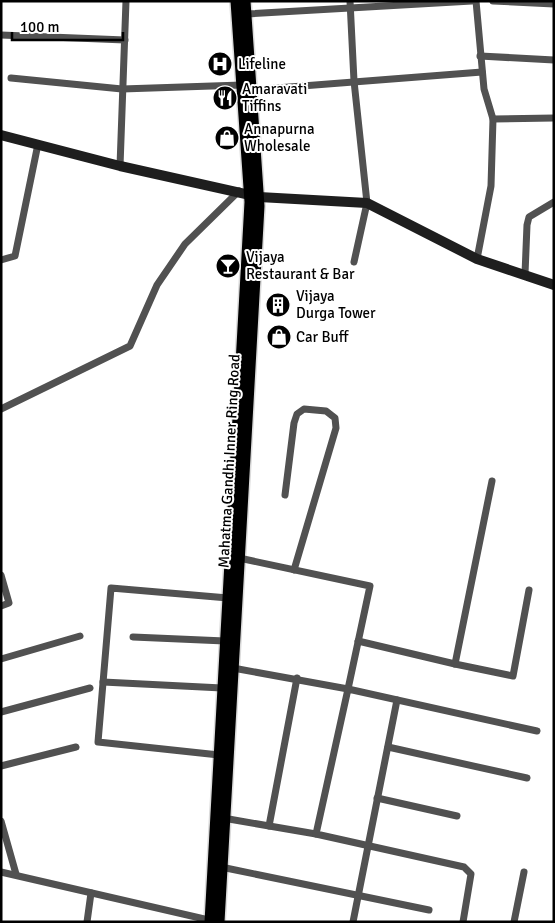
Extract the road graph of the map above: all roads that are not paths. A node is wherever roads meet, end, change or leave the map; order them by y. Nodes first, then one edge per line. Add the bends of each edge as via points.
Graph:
1 (126, 1) edge
2 (236, 1) edge
3 (245, 1) edge
4 (474, 1) edge
5 (494, 1) edge
6 (350, 4) edge
7 (554, 4) edge
8 (246, 14) junction
9 (1, 35) edge
10 (125, 40) junction
11 (480, 56) junction
12 (554, 60) edge
13 (482, 72) junction
14 (12, 78) dead end
15 (354, 81) junction
16 (247, 87) junction
17 (122, 89) junction
18 (554, 118) edge
19 (493, 119) junction
20 (1, 135) edge
21 (38, 144) junction
22 (120, 166) junction
23 (249, 194) junction
24 (554, 202) edge
25 (367, 203) junction
26 (477, 259) junction
27 (1, 260) edge
28 (354, 262) dead end
29 (525, 274) junction
30 (554, 285) edge
31 (1, 409) edge
32 (492, 481) dead end
33 (285, 495) dead end
34 (239, 558) junction
35 (294, 570) junction
36 (1, 575) edge
37 (529, 590) dead end
38 (228, 598) junction
39 (1, 606) edge
40 (80, 636) dead end
41 (133, 637) dead end
42 (225, 641) junction
43 (358, 642) junction
44 (1, 659) edge
45 (455, 664) junction
46 (233, 668) junction
47 (297, 678) junction
48 (103, 682) junction
49 (90, 688) dead end
50 (222, 688) junction
51 (348, 689) junction
52 (397, 700) junction
53 (1, 712) edge
54 (537, 731) dead end
55 (76, 746) dead end
56 (388, 747) junction
57 (219, 755) junction
58 (1, 766) edge
59 (527, 778) dead end
60 (377, 798) junction
61 (457, 816) dead end
62 (224, 818) junction
63 (1, 821) edge
64 (269, 826) junction
65 (316, 834) junction
66 (367, 846) junction
67 (221, 867) junction
68 (1, 872) edge
69 (524, 872) dead end
70 (16, 874) junction
71 (91, 893) junction
72 (357, 896) junction
73 (429, 910) dead end
74 (214, 921) edge
75 (87, 922) edge
76 (353, 922) edge
77 (462, 922) edge
78 (514, 922) edge

1 - 10 street
2 - 16 main road, Mahatma Gandhi Inner Ring Road
3 - 8 main road, Mahatma Gandhi Inner Ring Road
4 - 6 street
4 - 11 street
5 - 7 street
6 - 8 street
6 - 15 street
8 - 16 main road, Mahatma Gandhi Inner Ring Road
9 - 10 street
10 - 17 street
11 - 12 street
11 - 13 street
13 - 15 street
13 - 19 street
14 - 17 street
15 - 16 street
15 - 25 street
16 - 17 street
16 - 23 main road, Mahatma Gandhi Inner Ring Road
17 - 22 street
18 - 19 street
19 - 26 street via 491,186
20 - 21 main road
21 - 22 main road
21 - 27 street via 15,256
22 - 23 main road
23 - 25 main road
23 - 31 street via 185,244 157,285 130,346
23 - 34 main road, Mahatma Gandhi Inner Ring Road
23 - 38 main road, Mahatma Gandhi Inner Ring Road
24 - 29 street via 529,217
25 - 26 main road
25 - 28 street
26 - 29 main road
29 - 30 main road
32 - 45 street
33 - 35 street via 297,414 304,409 326,412 335,418 336,428
34 - 35 street
34 - 46 main road, Mahatma Gandhi Inner Ring Road
35 - 43 street via 370,586
36 - 39 street via 9,603
37 - 45 street via 514,676
38 - 42 main road, Mahatma Gandhi Inner Ring Road
38 - 48 street via 112,588
40 - 44 street
41 - 42 street
42 - 50 main road, Mahatma Gandhi Inner Ring Road
43 - 45 street
43 - 51 street
46 - 47 street
46 - 62 main road, Mahatma Gandhi Inner Ring Road
47 - 51 street
47 - 64 street
48 - 50 street
48 - 57 street via 98,742
49 - 53 street
50 - 57 main road, Mahatma Gandhi Inner Ring Road
51 - 52 street
51 - 65 street
52 - 54 street
52 - 56 street
55 - 58 street
56 - 59 street
56 - 60 street
57 - 74 main road, Mahatma Gandhi Inner Ring Road
60 - 61 street
60 - 66 street
62 - 64 street
62 - 67 main road, Mahatma Gandhi Inner Ring Road
63 - 70 street
64 - 65 street
65 - 66 street
66 - 72 street
66 - 77 street via 468,870 470,880
67 - 72 street
67 - 74 main road, Mahatma Gandhi Inner Ring Road
68 - 70 street
69 - 78 street
70 - 71 street
71 - 74 street
71 - 75 street
72 - 73 street
72 - 76 street

